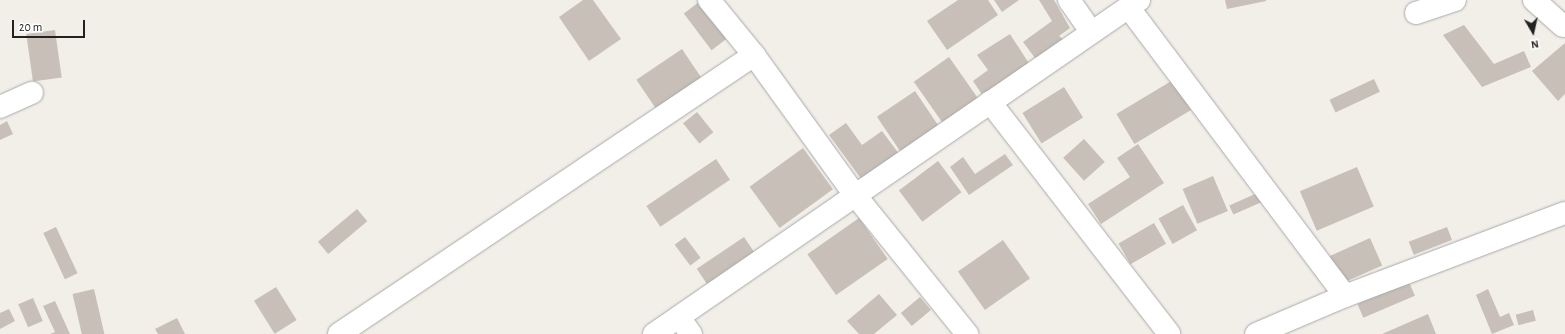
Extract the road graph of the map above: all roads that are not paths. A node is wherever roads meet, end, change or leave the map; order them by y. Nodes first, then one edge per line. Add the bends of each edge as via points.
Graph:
1 (709, 0) edge
2 (1069, 0) edge
3 (1455, 0) edge
4 (1534, 0) edge
5 (1134, 4) edge
6 (1416, 13) dead end
7 (1564, 20) edge
8 (1091, 32) junction
9 (754, 55) junction
10 (32, 93) dead end
11 (990, 102) junction
12 (0, 107) edge
13 (855, 194) junction
14 (1565, 213) edge
15 (1345, 296) junction
16 (685, 326) edge
17 (339, 334) edge
18 (654, 334) edge
19 (967, 334) edge
20 (1168, 334) edge
21 (1256, 334) edge

1 - 9 street
2 - 8 street
3 - 6 street
4 - 7 street
5 - 8 street
5 - 15 street
8 - 11 street
9 - 13 street
9 - 17 street
10 - 12 street
11 - 13 street
11 - 20 street
13 - 16 street
13 - 19 street
14 - 15 street
15 - 21 street
16 - 18 street

